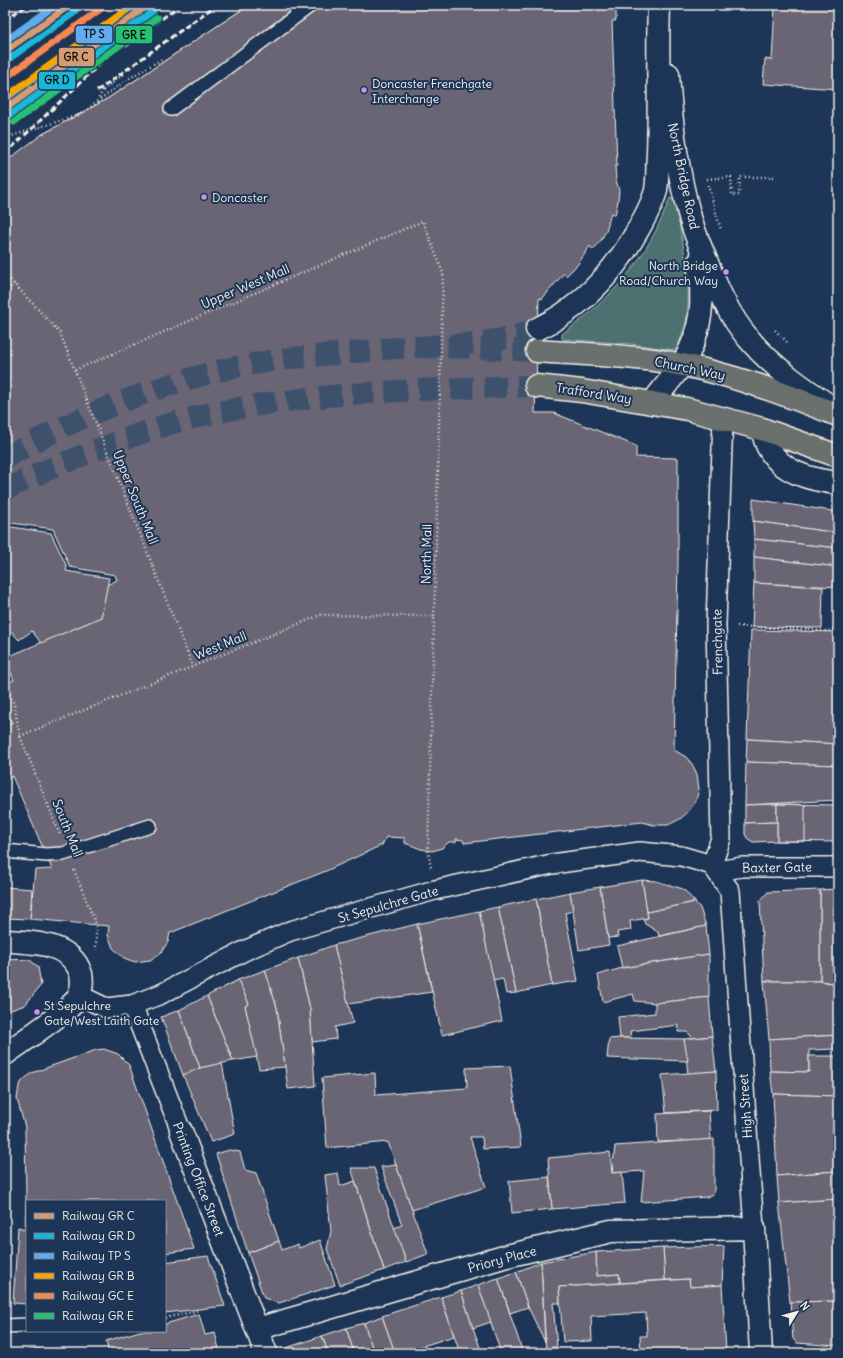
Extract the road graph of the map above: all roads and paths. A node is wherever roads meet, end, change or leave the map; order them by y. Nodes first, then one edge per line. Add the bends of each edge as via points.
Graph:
1 (301, 5) edge
2 (311, 5) edge
3 (659, 5) edge
4 (667, 5) edge
5 (162, 58) dead end
6 (125, 74) dead end
7 (97, 102) junction
8 (666, 135) junction
9 (5, 138) edge
10 (705, 173) dead end
11 (775, 178) dead end
12 (707, 179) junction
13 (690, 218) junction
14 (423, 221) joint
15 (722, 233) dead end
16 (5, 274) edge
17 (14, 284) junction
18 (5, 293) edge
19 (770, 325) dead end
20 (537, 329) tunnel mouth
21 (788, 344) dead end
22 (537, 351) tunnel mouth
23 (682, 365) junction
24 (75, 370) junction
25 (536, 386) tunnel mouth
26 (652, 403) junction
27 (838, 411) edge
28 (838, 415) edge
29 (723, 418) junction
30 (762, 429) junction
31 (838, 456) edge
32 (838, 483) edge
33 (434, 616) junction
34 (716, 625) junction
35 (838, 628) edge
36 (193, 667) junction
37 (5, 683) edge
38 (20, 736) junction
39 (150, 826) dead end
40 (61, 838) dead end
41 (5, 851) edge
42 (72, 866) dead end
43 (838, 867) edge
44 (714, 868) junction
45 (435, 890) junction
46 (5, 941) edge
47 (81, 987) junction
48 (132, 1005) junction
49 (5, 1054) edge
50 (181, 1131) joint
51 (754, 1228) junction
52 (197, 1311) dead end
53 (166, 1318) edge
54 (26, 1325) edge
55 (5, 1326) edge
56 (257, 1329) junction
57 (266, 1353) edge
58 (761, 1353) edge

1 - 2 lane via 166,109
3 - 8 street, North Bridge Road
4 - 8 street, North Bridge Road
5 - 7 path
6 - 7 path, bridge via 103,90
7 - 9 path, bridge via 82,114
8 - 13 street, North Bridge Road
8 - 20 street, North Bridge Road via 656,190 634,237 609,273 591,292 570,310
10 - 12 path
11 - 12 path via 740,177 739,195 732,195 731,177
12 - 15 path
13 - 23 street via 702,288 700,319 690,352
13 - 27 street, North Bridge Road via 714,282 727,308 749,340 801,385
14 - 24 path, Upper West Mall
14 - 33 path, North Mall via 443,273
16 - 17 path, Upper South Mall
17 - 18 path
17 - 24 path, Upper South Mall via 60,334
19 - 21 path
22 - 23 highway, Church Way via 644,358
23 - 26 street
23 - 28 highway, Church Way via 754,384
24 - 36 path, Upper South Mall
25 - 26 highway, Trafford Way via 582,390
26 - 29 highway
29 - 30 highway
29 - 34 street, Frenchgate
30 - 31 highway
30 - 32 street via 768,447 784,466 796,474
33 - 36 path, West Mall via 321,615
33 - 45 path, North Mall via 428,851
34 - 35 path via 828,631
34 - 44 street, Frenchgate via 721,838
36 - 38 path, West Mall
37 - 38 path, South Mall via 14,704
38 - 40 path, South Mall
39 - 41 lane via 71,852 46,855
42 - 47 path, South Mall via 96,924 96,960
43 - 44 street, Baxter Gate
44 - 45 street, St Sepulchre Gate via 681,856 640,852 552,864
44 - 51 street, High Street via 730,892
45 - 48 street, St Sepulchre Gate via 290,931 244,951 161,994
46 - 47 street via 50,945 71,958 79,968
47 - 48 street, St Sepulchre Gate via 106,1008
47 - 49 street via 68,1009
48 - 50 street, Printing Office Street
50 - 56 street, Printing Office Street
51 - 56 street, Priory Place via 611,1231 507,1256
51 - 58 street, High Street
52 - 53 path
54 - 55 lane
56 - 57 street, Printing Office Street

